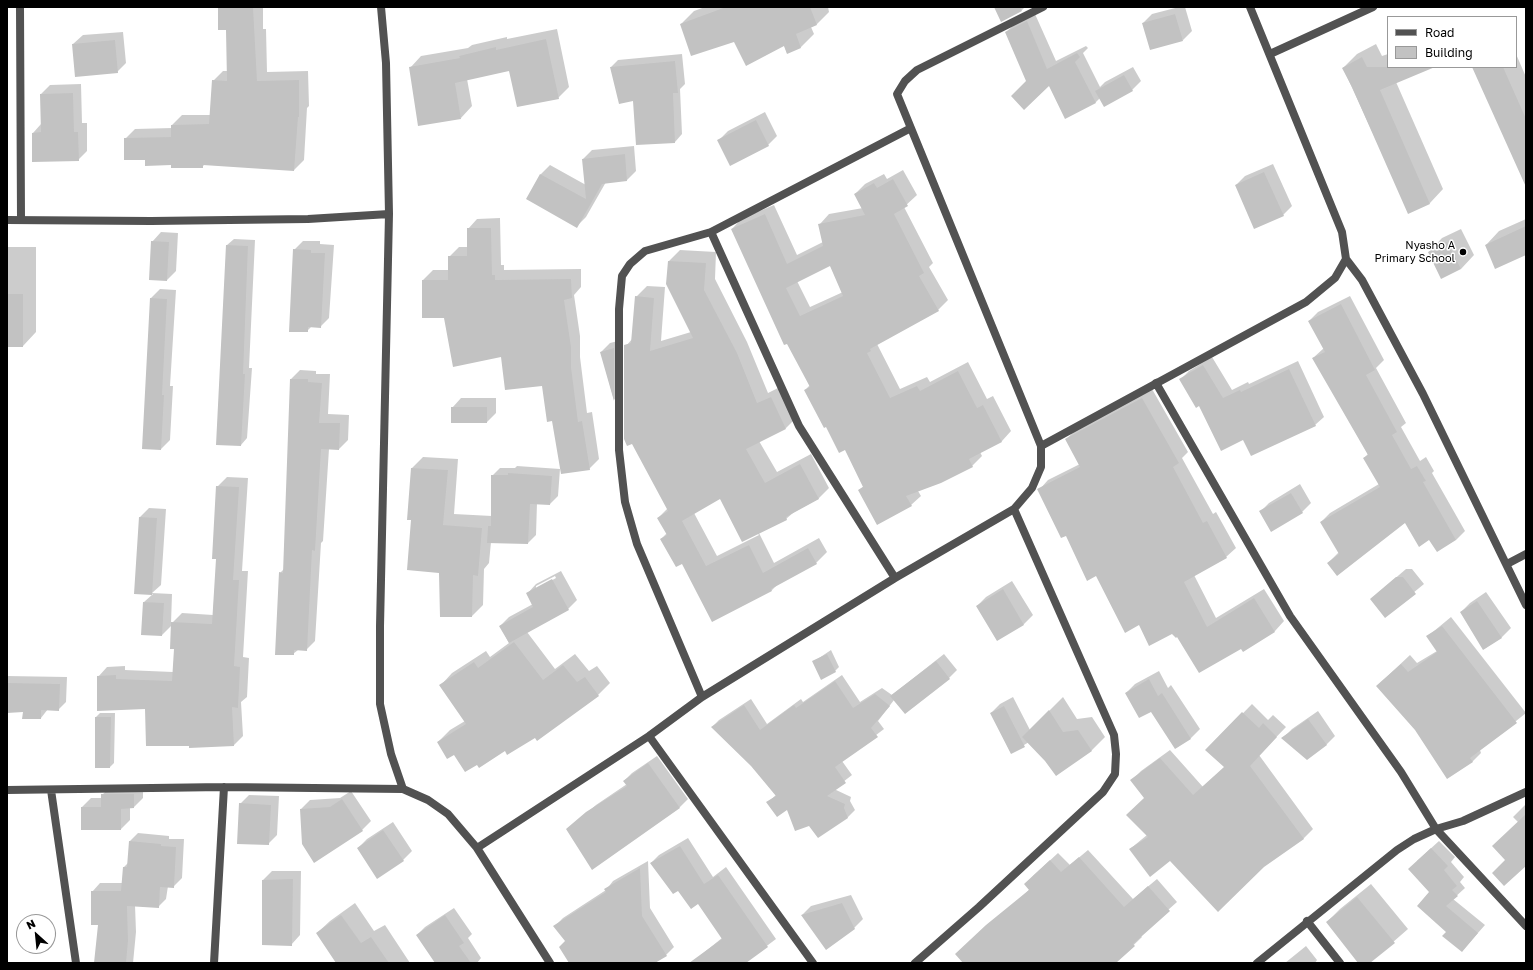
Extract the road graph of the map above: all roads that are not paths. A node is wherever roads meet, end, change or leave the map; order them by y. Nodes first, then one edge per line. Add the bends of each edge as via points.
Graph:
1 (20, 7) edge
2 (381, 7) edge
3 (1043, 7) edge
4 (1250, 7) edge
5 (1373, 7) edge
6 (1270, 54) junction
7 (911, 128) junction
8 (389, 214) junction
9 (21, 219) junction
10 (7, 220) edge
11 (711, 232) junction
12 (1346, 259) junction
13 (1156, 383) junction
14 (1041, 446) junction
15 (1014, 509) junction
16 (1526, 554) edge
17 (1507, 564) junction
18 (895, 578) junction
19 (1526, 605) edge
20 (702, 697) junction
21 (649, 736) junction
22 (224, 787) junction
23 (403, 789) junction
24 (7, 790) edge
25 (51, 790) junction
26 (1526, 792) edge
27 (1436, 829) junction
28 (477, 848) junction
29 (1307, 921) junction
30 (1526, 926) edge
31 (76, 963) edge
32 (214, 963) edge
33 (550, 963) edge
34 (814, 963) edge
35 (915, 963) edge
36 (1257, 963) edge
37 (1340, 963) edge

1 - 9 street
2 - 8 street via 386,63
3 - 7 street via 917,70 909,77 897,94
4 - 6 street
5 - 6 street
6 - 12 street via 1342,232
7 - 11 street
7 - 14 street
8 - 9 street via 308,219
8 - 23 street via 380,704 391,754
9 - 10 street
11 - 18 street via 799,426
11 - 20 street via 645,251 622,276 619,309 619,450 625,502 637,544
12 - 13 street via 1335,278 1306,302
12 - 17 street via 1362,280 1423,394
13 - 14 street
13 - 27 street via 1290,616 1401,772
14 - 15 street via 1041,467 1032,488
15 - 18 street
15 - 35 street via 1114,735 1115,774 1098,797
16 - 17 street
17 - 19 street
18 - 20 street
20 - 21 street
21 - 28 street
21 - 34 street
22 - 23 street
22 - 25 street
22 - 32 street
23 - 28 street via 428,800 448,814
24 - 25 street
25 - 31 street
26 - 27 street via 1463,821
27 - 29 street via 1397,850
27 - 30 street
28 - 33 street
29 - 36 street
29 - 37 street

